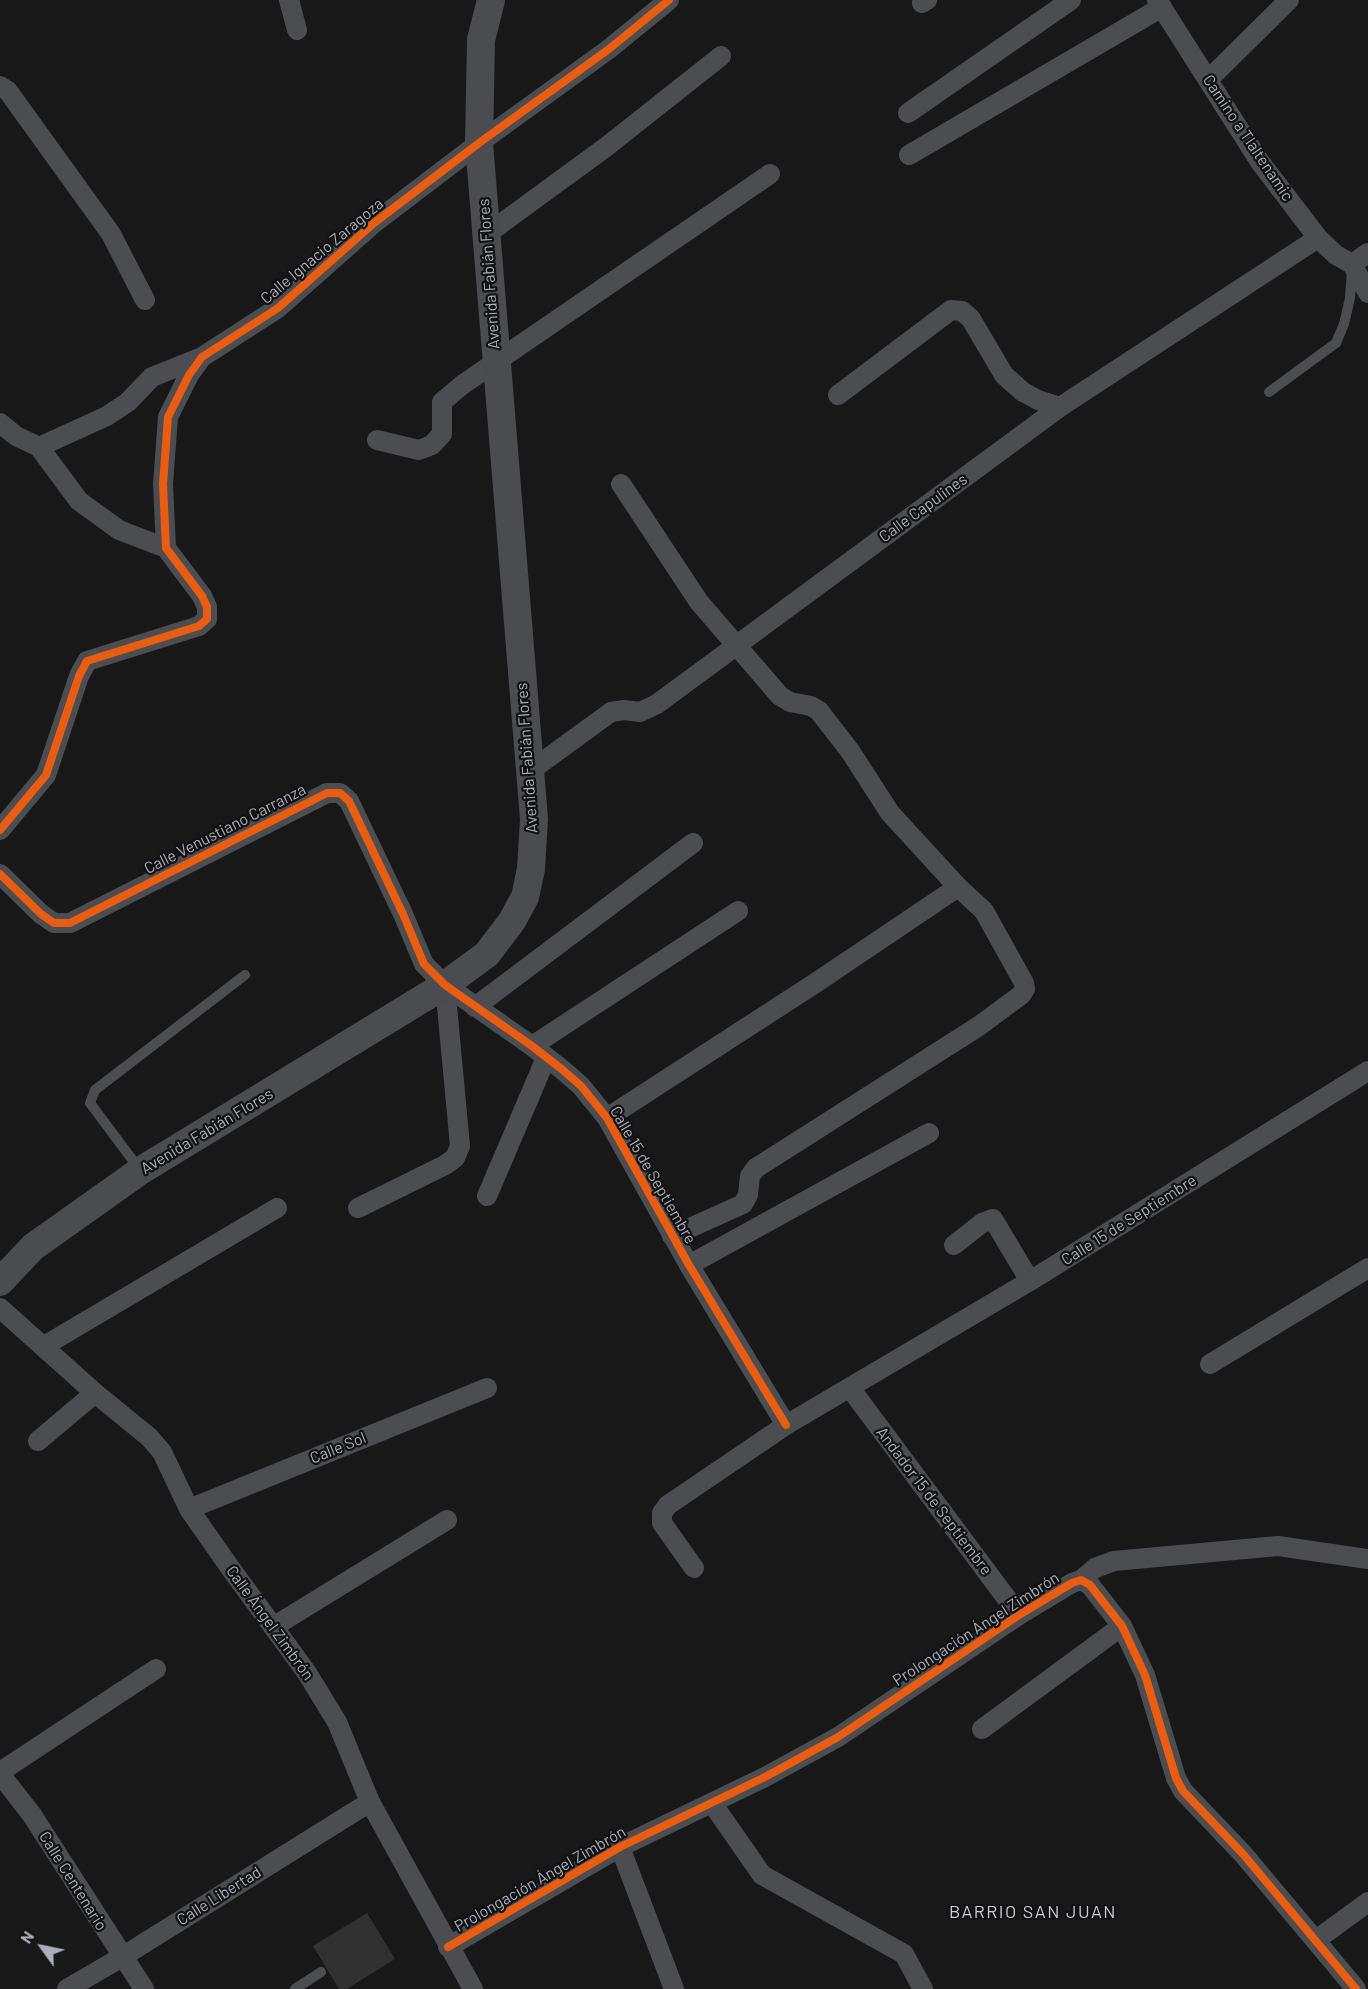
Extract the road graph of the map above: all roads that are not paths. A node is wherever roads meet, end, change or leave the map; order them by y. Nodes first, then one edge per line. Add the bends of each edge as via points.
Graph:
1 (289, 0) edge
2 (491, 0) edge
3 (669, 0) edge
4 (1071, 0) edge
5 (1289, 0) edge
6 (1159, 4) edge
7 (297, 30) dead end
8 (721, 56) dead end
9 (1208, 80) junction
10 (0, 86) edge
11 (908, 113) dead end
12 (479, 143) junction
13 (909, 155) dead end
14 (770, 174) dead end
15 (487, 234) junction
16 (1318, 238) junction
17 (1360, 259) edge
18 (1368, 293) edge
19 (145, 300) dead end
20 (202, 357) junction
21 (496, 362) junction
22 (1269, 392) dead end
23 (838, 395) dead end
24 (1060, 407) junction
25 (0, 423) edge
26 (377, 440) dead end
27 (39, 447) junction
28 (621, 484) dead end
29 (166, 548) junction
30 (736, 645) junction
31 (530, 771) junction
32 (0, 830) edge
33 (693, 843) dead end
34 (0, 874) edge
35 (958, 887) junction
36 (738, 911) dead end
37 (245, 975) dead end
38 (445, 985) junction
39 (475, 1007) junction
40 (539, 1052) junction
41 (1368, 1071) edge
42 (607, 1118) junction
43 (929, 1133) dead end
44 (140, 1171) junction
45 (487, 1196) dead end
46 (278, 1208) dead end
47 (358, 1208) dead end
48 (672, 1236) junction
49 (954, 1245) dead end
50 (689, 1265) junction
51 (1368, 1268) edge
52 (1030, 1281) junction
53 (0, 1282) edge
54 (0, 1308) edge
55 (44, 1346) junction
56 (1210, 1364) dead end
57 (487, 1388) dead end
58 (850, 1388) junction
59 (95, 1393) junction
60 (786, 1425) junction
61 (38, 1441) dead end
62 (189, 1509) junction
63 (447, 1520) dead end
64 (1368, 1559) edge
65 (694, 1569) dead end
66 (1081, 1580) junction
67 (1019, 1615) junction
68 (1122, 1626) junction
69 (273, 1627) junction
70 (156, 1669) dead end
71 (982, 1729) dead end
72 (0, 1773) edge
73 (370, 1802) junction
74 (712, 1803) junction
75 (620, 1847) junction
76 (1368, 1902) edge
77 (1316, 1940) junction
78 (448, 1947) junction
79 (122, 1957) junction
80 (321, 1972) dead end
81 (67, 1989) edge
82 (144, 1989) edge
83 (295, 1989) edge
84 (473, 1989) edge
85 (674, 1989) edge
86 (923, 1989) edge
87 (1356, 1989) edge

1 - 7 street
2 - 12 main road, Avenida Fabián Flores via 481,40
3 - 12 street, Calle Ignacio Zaragoza via 609,49
4 - 11 street
5 - 9 street
6 - 9 street, Camino a Tlaltenamic
6 - 13 street
8 - 15 street
9 - 16 street, Camino a Tlaltenamic via 1260,162
10 - 19 street via 8,91 111,234
12 - 15 main road, Avenida Fabián Flores
12 - 20 street, Calle Ignacio Zaragoza via 374,223 278,308
14 - 21 street
15 - 21 main road, Avenida Fabián Flores
16 - 17 street, Camino a Tlaltenamic via 1336,255
16 - 24 street, Calle Capulines
17 - 18 street
17 - 22 lane via 1336,343
20 - 27 street via 152,377 108,416
20 - 29 street, Calle Ignacio Zaragoza via 168,417 163,484
21 - 26 street via 442,402 442,434 432,445 418,450
21 - 31 main road, Avenida Fabián Flores
23 - 24 street via 951,310 962,311 971,319 1004,375 1023,392
24 - 30 street, Calle Capulines
25 - 27 street
27 - 29 street via 79,501 119,530
28 - 30 street via 699,602
29 - 32 street via 202,596 207,619 199,626 87,661 46,775
30 - 31 street, Calle Capulines via 657,704 640,712 611,712
30 - 35 street via 780,696 819,711 890,813
31 - 38 main road, Avenida Fabián Flores via 534,819 525,897 487,954
33 - 39 street
34 - 38 street, Calle Venustiano Carranza via 41,914 54,923 70,923 327,793 340,793 349,801 424,964
35 - 42 street
35 - 48 street via 984,911 1024,983 1021,995 756,1168 743,1204
36 - 40 street
37 - 44 lane via 95,1090 90,1104
38 - 39 street, Calle 15 de Septiembre
38 - 44 main road, Avenida Fabián Flores
38 - 47 street via 460,1146 455,1158 445,1165
39 - 40 street, Calle 15 de Septiembre
40 - 42 street, Calle 15 de Septiembre via 581,1086
40 - 45 street
41 - 52 street, Calle 15 de Septiembre
42 - 48 street, Calle 15 de Septiembre
43 - 50 street
44 - 53 main road, Avenida Fabián Flores via 33,1247
46 - 55 street
48 - 50 street, Calle 15 de Septiembre
49 - 52 street via 993,1219
50 - 60 street, Calle 15 de Septiembre
51 - 56 street
52 - 58 street, Calle 15 de Septiembre
54 - 55 street, Calle Ángel Zimbrón
55 - 59 street, Calle Ángel Zimbrón
57 - 62 street, Calle Sol
58 - 60 street, Calle 15 de Septiembre
58 - 67 street, Andador 15 de Septiembre
59 - 61 street
59 - 62 street, Calle Ángel Zimbrón via 162,1452
60 - 65 street via 668,1505 662,1513 662,1523
62 - 69 street, Calle Ángel Zimbrón
63 - 69 street
64 - 66 street via 1278,1546 1114,1561 1095,1568
66 - 67 street, Prolongación Ángel Zimbrón
66 - 68 street, Prolongación Ángel Zimbrón
67 - 74 street, Prolongación Ángel Zimbrón via 838,1737
68 - 71 street
68 - 77 street, Prolongación Ángel Zimbrón via 1145,1675 1183,1791
69 - 73 street, Calle Ángel Zimbrón via 337,1722
70 - 72 street
72 - 79 street, Calle Centenario via 32,1815
73 - 78 street, Calle Ángel Zimbrón
73 - 79 street, Calle Libertad
74 - 75 street, Prolongación Ángel Zimbrón
74 - 86 street via 762,1875 903,1954
75 - 78 street, Prolongación Ángel Zimbrón
75 - 85 street
76 - 77 street
77 - 87 street, Prolongación Ángel Zimbrón
78 - 84 street, Calle Ángel Zimbrón
79 - 81 street, Calle Libertad
79 - 82 street, Calle Centenario
80 - 83 lane

